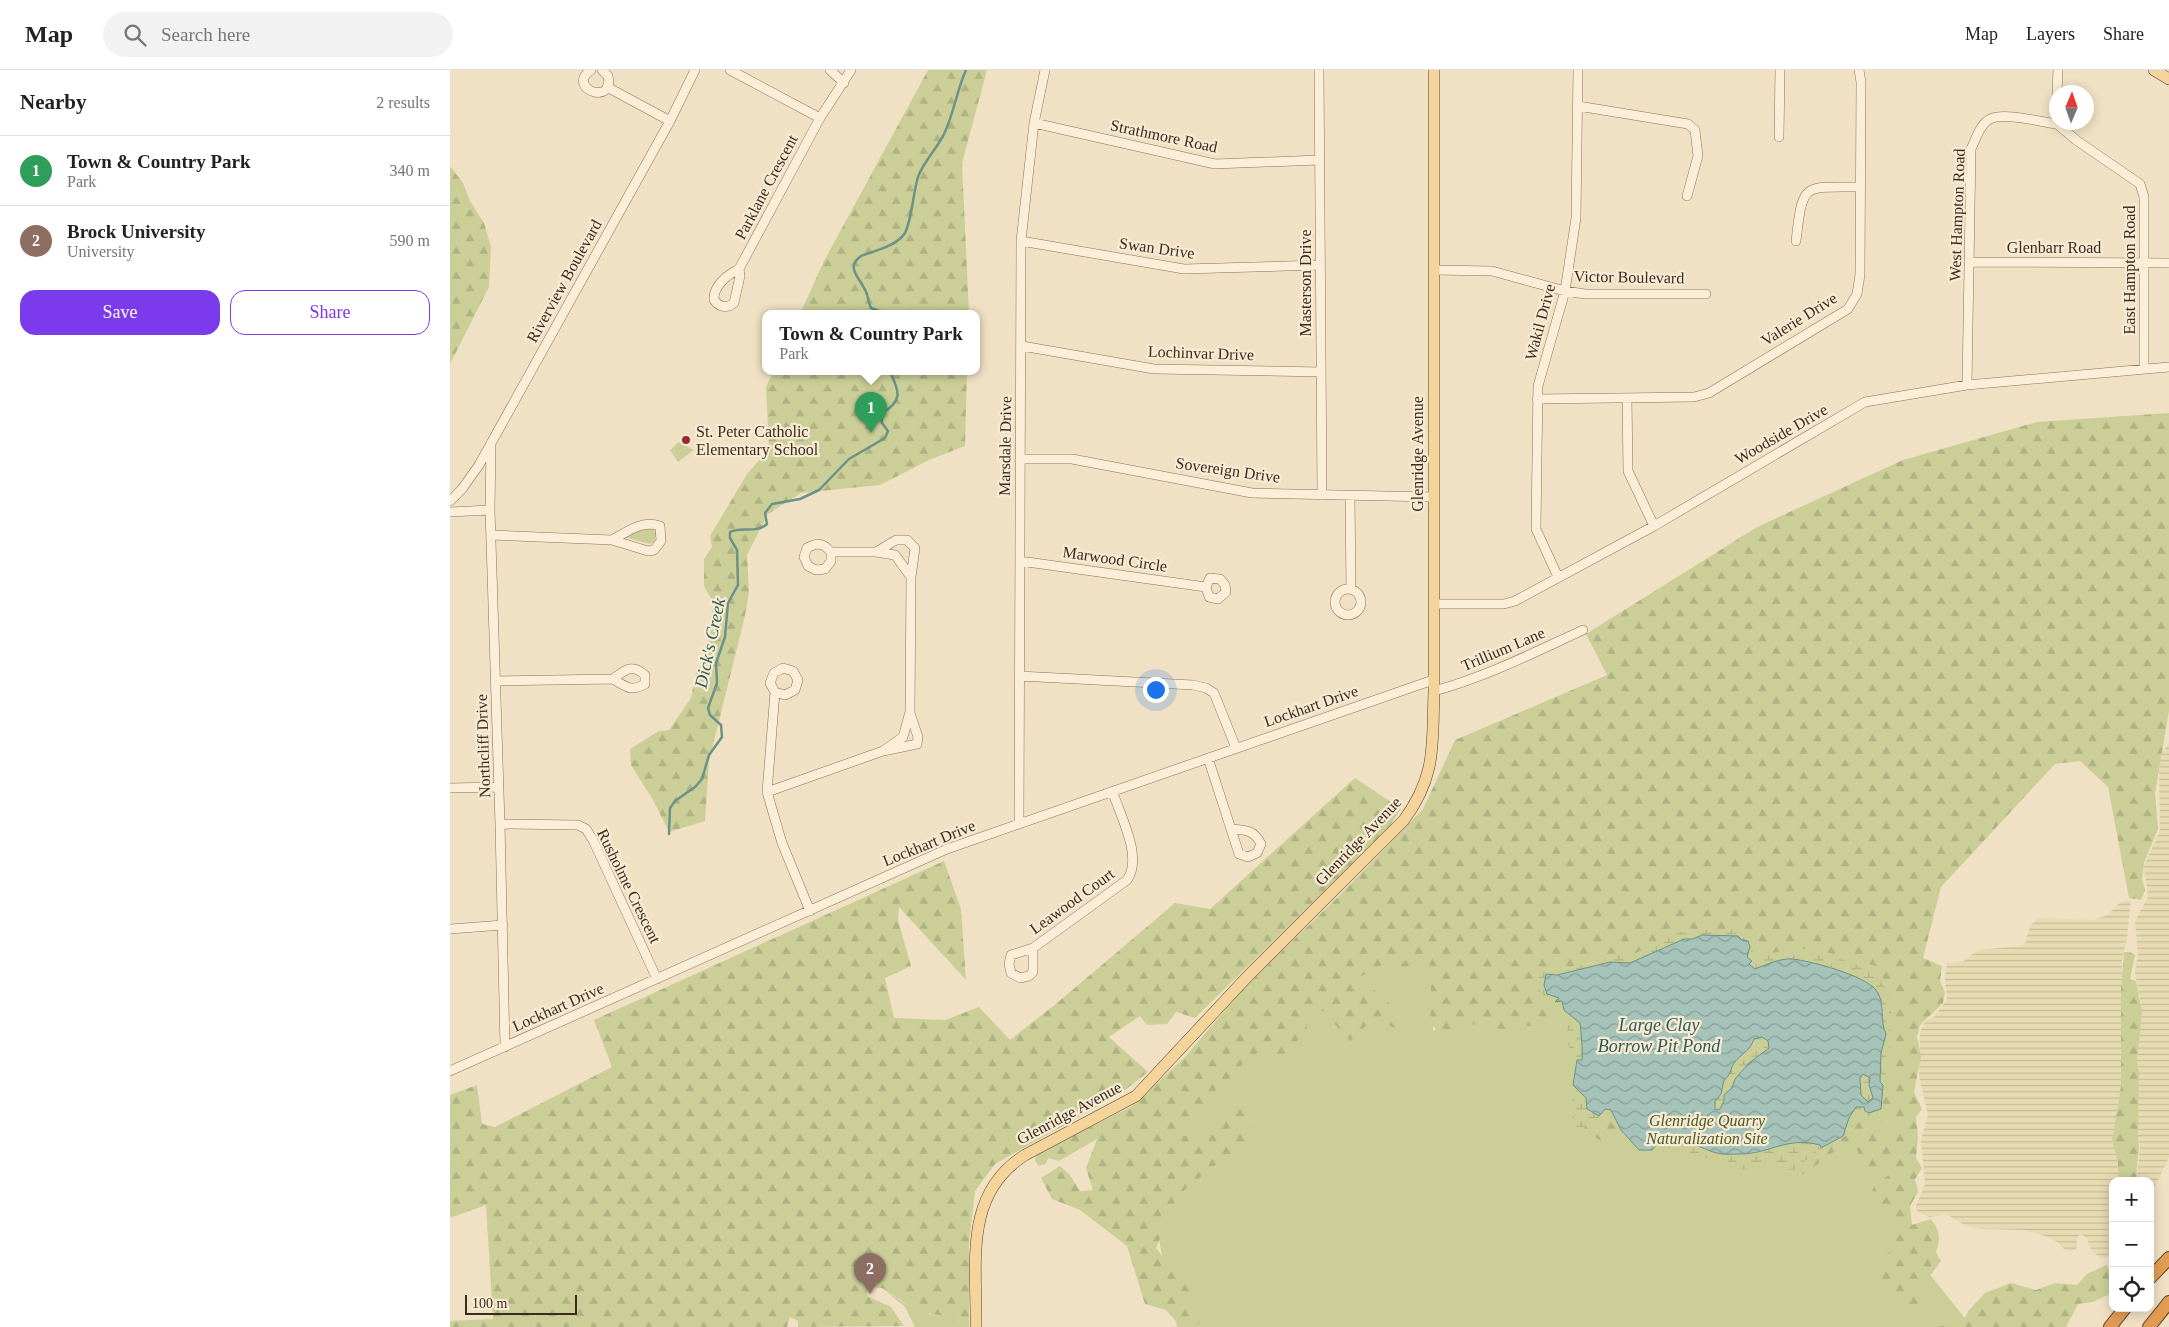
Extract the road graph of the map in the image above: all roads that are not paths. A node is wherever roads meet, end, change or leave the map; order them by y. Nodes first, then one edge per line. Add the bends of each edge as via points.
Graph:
1 (591, 70) edge
2 (602, 70) edge
3 (695, 70) edge
4 (730, 70) edge
5 (830, 70) edge
6 (851, 70) edge
7 (1045, 70) edge
8 (1319, 70) edge
9 (1434, 70) edge
10 (1578, 70) edge
11 (1780, 70) edge
12 (1859, 70) edge
13 (2058, 70) edge
14 (2154, 70) edge
15 (2169, 79) edge
16 (844, 83) junction
17 (2057, 85) edge
18 (607, 86) junction
19 (1578, 106) junction
20 (820, 118) junction
21 (670, 121) junction
22 (2049, 122) edge
23 (1034, 123) junction
24 (2065, 130) edge
25 (1779, 137) dead end
26 (1319, 160) junction
27 (1860, 187) junction
28 (1687, 196) dead end
29 (1021, 241) junction
30 (1796, 242) dead end
31 (1969, 262) junction
32 (2144, 262) junction
33 (2169, 263) edge
34 (1320, 266) junction
35 (738, 269) dead end
36 (1434, 270) junction
37 (1565, 291) junction
38 (1706, 294) dead end
39 (1022, 346) junction
40 (2169, 367) edge
41 (2144, 369) junction
42 (1321, 372) junction
43 (1967, 385) junction
44 (1627, 398) junction
45 (1537, 399) junction
46 (491, 443) junction
47 (1020, 459) junction
48 (1322, 496) junction
49 (1350, 496) junction
50 (1433, 497) junction
51 (450, 501) edge
52 (490, 510) junction
53 (450, 512) edge
54 (1654, 526) junction
55 (492, 535) junction
56 (612, 540) junction
57 (831, 552) dead end
58 (876, 552) junction
59 (1020, 561) junction
60 (911, 577) junction
61 (1558, 577) junction
62 (1206, 587) dead end
63 (1351, 589) dead end
64 (1434, 604) junction
65 (1584, 630) dead end
66 (1019, 676) junction
67 (613, 679) dead end
68 (496, 681) junction
69 (1434, 686) junction
70 (775, 692) dead end
71 (910, 712) junction
72 (1236, 748) junction
73 (883, 752) junction
74 (1208, 758) junction
75 (498, 787) junction
76 (450, 788) edge
77 (767, 792) junction
78 (1113, 792) junction
79 (500, 824) junction
80 (1019, 824) junction
81 (1232, 830) dead end
82 (810, 911) junction
83 (503, 925) junction
84 (450, 929) edge
85 (1033, 948) dead end
86 (657, 979) junction
87 (505, 1047) junction
88 (450, 1071) edge
89 (2169, 1258) edge
90 (2154, 1274) edge
91 (2169, 1302) edge
92 (2122, 1312) edge
93 (2110, 1326) edge
94 (976, 1327) edge
95 (2149, 1327) edge

1 - 18 street via 584,79 589,90 601,92
2 - 18 street via 608,76
3 - 21 street, Riverview Boulevard
4 - 20 street
5 - 16 street
6 - 16 street, Parklane Crescent
7 - 23 street, Marsdale Drive
8 - 26 street, Masterson Drive
9 - 36 main road, Glenridge Avenue
10 - 19 street, Wakil Drive
11 - 25 street
12 - 27 street, Valerie Drive
13 - 17 street
14 - 15 main road
16 - 20 street, Parklane Crescent
18 - 21 street
19 - 28 street via 1688,124 1695,130 1698,156
19 - 37 street, Wakil Drive via 1576,218
20 - 35 street, Parklane Crescent
21 - 46 street, Riverview Boulevard
22 - 31 street, West Hampton Road via 2001,117 1983,126 1971,149
23 - 26 street, Strathmore Road via 1216,164
23 - 29 street, Marsdale Drive
24 - 32 street, East Hampton Road via 2140,184 2144,197
26 - 34 street, Masterson Drive
27 - 30 street via 1816,187 1805,194
27 - 44 street, Valerie Drive via 1860,275 1857,294 1848,309 1709,393 1694,397
29 - 34 street, Swan Drive via 1184,269
29 - 39 street, Marsdale Drive
31 - 32 street, Glenbarr Road
31 - 43 street, West Hampton Road
32 - 33 street, Glenbarr Road
32 - 41 street, East Hampton Road
34 - 42 street, Masterson Drive
36 - 37 street, Victor Boulevard via 1492,271
36 - 50 main road, Glenridge Avenue
37 - 38 street, Victor Boulevard via 1585,294
37 - 45 street, Wakil Drive
39 - 42 street, Lochinvar Drive via 1154,369
39 - 47 street, Marsdale Drive
40 - 41 street, Woodside Drive
41 - 43 street, Woodside Drive
42 - 48 street, Masterson Drive
43 - 54 street, Woodside Drive via 1865,402
44 - 45 street, Valerie Drive
44 - 54 street via 1628,471
45 - 61 street, Wakil Drive via 1536,529
46 - 51 street, Riverview Boulevard via 468,481
46 - 52 street, Northcliff Drive
47 - 48 street, Sovereign Drive via 1072,459 1252,493
47 - 59 street, Marsdale Drive
48 - 49 street, Sovereign Drive
49 - 50 street, Sovereign Drive
49 - 63 street
50 - 64 main road, Glenridge Avenue
52 - 53 street
52 - 55 street, Northcliff Drive
54 - 61 street, Woodside Drive
55 - 56 street
55 - 68 street, Northcliff Drive
56 - 56 street via 639,525 660,526 661,541 654,550
57 - 58 street
58 - 60 street via 895,555
58 - 60 street via 896,540 912,542 915,548
59 - 62 street, Marwood Circle
59 - 66 street, Marsdale Drive
60 - 71 street
61 - 64 street, Woodside Drive via 1504,604
64 - 69 main road, Glenridge Avenue
65 - 69 street, Trillium Lane via 1456,685
66 - 72 street via 1206,688 1214,693
66 - 80 street, Marsdale Drive
67 - 68 street
68 - 75 street, Northcliff Drive
69 - 72 street, Lockhart Drive
69 - 94 main road, Glenridge Avenue via 1431,768 1418,802 1404,820 1247,977 1136,1096 1025,1155 996,1178 978,1220
70 - 77 street
71 - 73 street via 903,737
71 - 73 street via 918,736 917,744
72 - 74 street, Lockhart Drive
73 - 77 street
74 - 78 street, Lockhart Drive
74 - 81 street
75 - 76 street
75 - 79 street, Northcliff Drive
77 - 82 street via 782,843
78 - 80 street, Lockhart Drive
78 - 85 street, Leawood Court via 1134,856 1133,871 1127,880
79 - 83 street, Northcliff Drive
79 - 86 street, Rusholme Crescent via 578,825 586,830
80 - 82 street, Lockhart Drive via 947,849
82 - 86 street, Lockhart Drive
83 - 84 street
83 - 87 street, Northcliff Drive
86 - 87 street, Lockhart Drive
87 - 88 street, Lockhart Drive
89 - 90 highway
91 - 95 highway
92 - 93 highway

